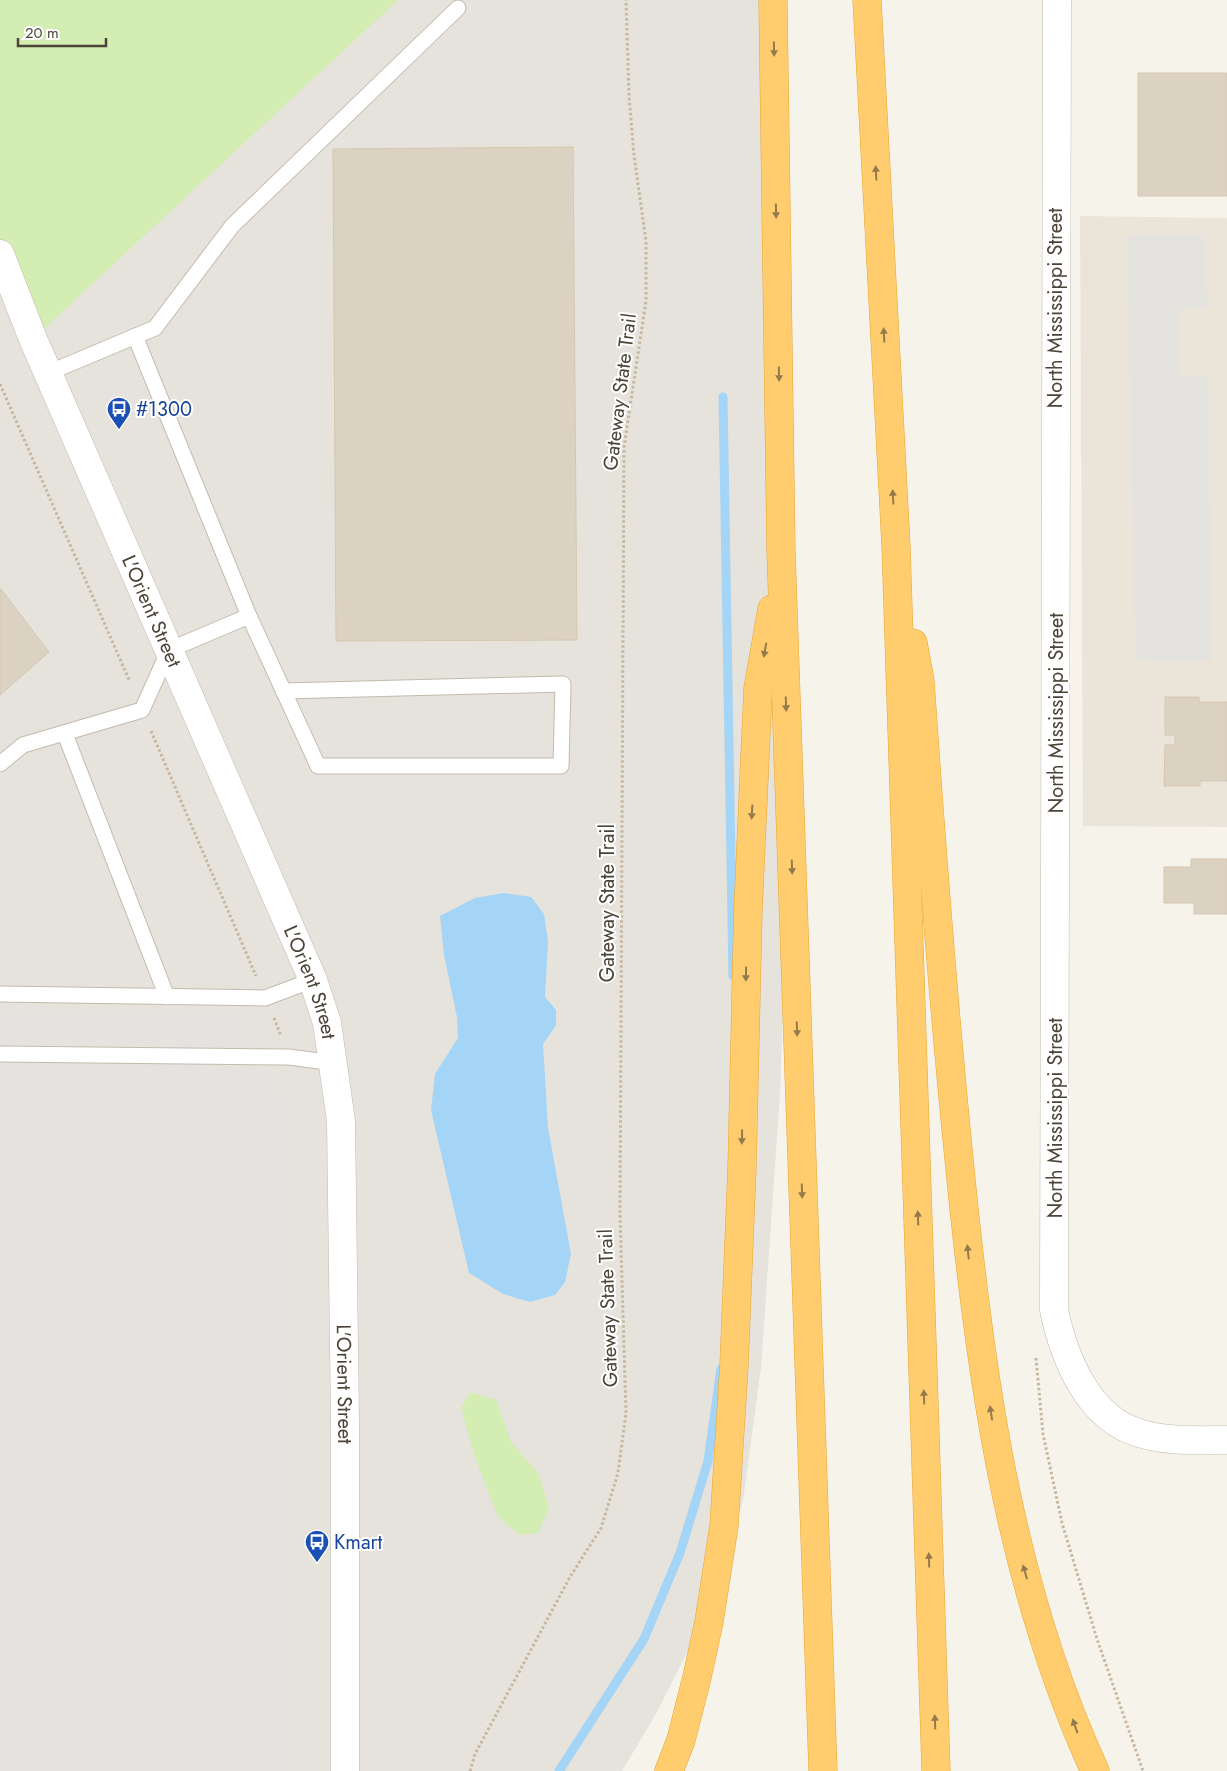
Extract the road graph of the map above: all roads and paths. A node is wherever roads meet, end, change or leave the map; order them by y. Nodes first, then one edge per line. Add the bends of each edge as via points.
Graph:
1 (626, 0) edge
2 (773, 0) edge
3 (867, 0) edge
4 (1057, 0) edge
5 (458, 8) dead end
6 (0, 254) edge
7 (135, 336) junction
8 (48, 373) junction
9 (896, 546) junction
10 (782, 550) junction
11 (249, 616) junction
12 (169, 650) junction
13 (284, 691) junction
14 (65, 734) junction
15 (0, 764) edge
16 (313, 980) junction
17 (0, 994) edge
18 (167, 997) junction
19 (0, 1054) edge
20 (334, 1062) junction
21 (1227, 1440) edge
22 (344, 1771) edge
23 (470, 1771) edge
24 (669, 1771) edge
25 (823, 1771) edge
26 (936, 1771) edge
27 (1095, 1771) edge

1 - 23 path, Gateway State Trail via 629,96 646,241 646,293 624,447 620,1215 626,1413 618,1473 601,1528 570,1577 475,1754
2 -> 10 highway
9 -> 3 highway
4 - 21 street, North Mississippi Street via 1054,1310 1066,1355 1103,1413 1122,1427 1140,1434
5 - 7 lane via 232,226 155,328
6 - 8 street, L'Orient Street
7 - 8 lane
7 - 11 lane
8 - 12 street, L'Orient Street
26 -> 9 highway
27 -> 9 highway via 1052,1663 1024,1567 997,1448 973,1302 944,1010 920,681
10 -> 24 highway via 758,689 734,1366 724,1526 697,1677 681,1740
10 -> 25 highway
11 - 12 lane
11 - 13 lane
12 - 14 lane via 142,710
12 - 16 street, L'Orient Street
13 - 13 lane via 318,766 561,766 563,684
14 - 15 lane via 23,745
14 - 18 lane
16 - 18 lane via 266,998
16 - 20 street, L'Orient Street via 327,1023
17 - 18 lane
19 - 20 lane via 289,1057
20 - 22 street, L'Orient Street via 341,1121

